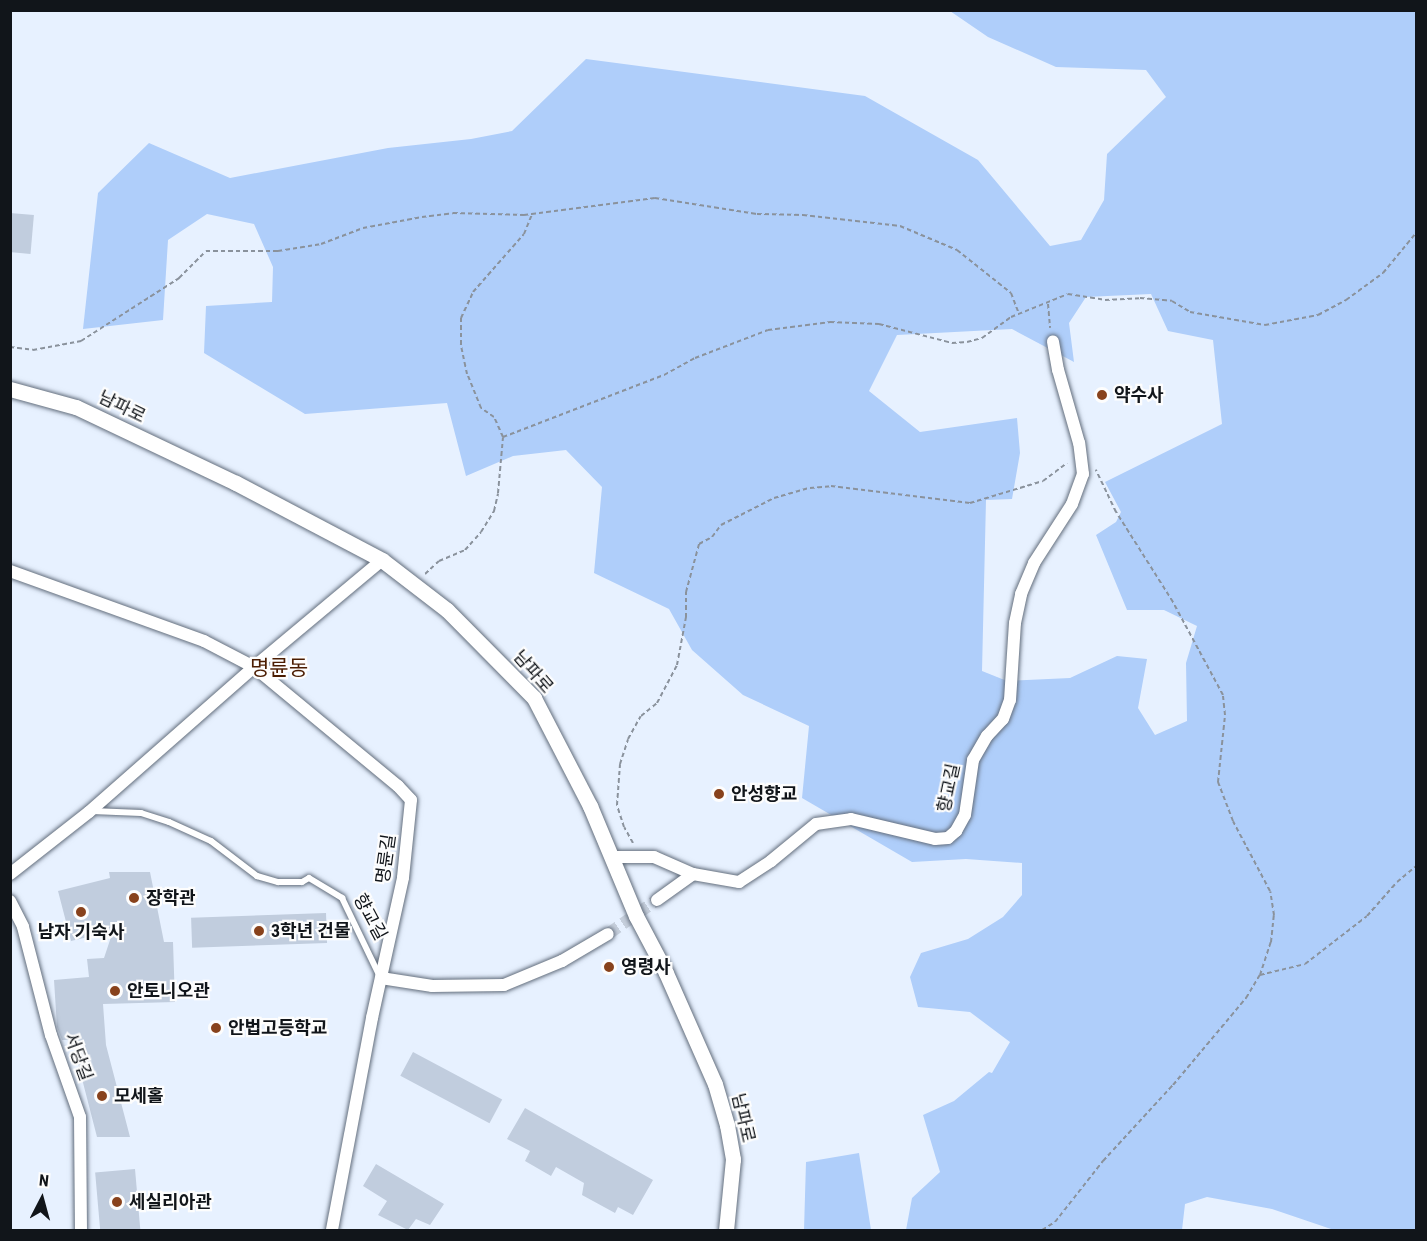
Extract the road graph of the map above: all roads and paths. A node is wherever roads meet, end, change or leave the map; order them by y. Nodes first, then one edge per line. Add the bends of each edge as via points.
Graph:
1 (531, 214) junction
2 (1416, 233) edge
3 (1048, 304) junction
4 (1019, 314) junction
5 (1053, 341) joint
6 (10, 347) edge
7 (10, 389) edge
8 (503, 436) junction
9 (1078, 443) junction
10 (1080, 458) junction
11 (382, 560) junction
12 (10, 572) edge
13 (414, 584) junction
14 (254, 667) junction
15 (89, 812) junction
16 (611, 857) junction
17 (642, 857) junction
18 (1416, 866) edge
19 (10, 874) edge
20 (693, 874) junction
21 (657, 900) tunnel mouth
22 (10, 901) edge
23 (608, 934) tunnel mouth
24 (1260, 975) junction
25 (381, 978) junction
26 (81, 1230) edge
27 (332, 1230) edge
28 (726, 1230) edge
29 (1042, 1230) edge

1 - 4 path via 655,198 757,214 900,226 957,250 1011,293
1 - 6 path via 453,213 363,228 321,244 289,249 206,251 179,278 81,341 33,350
1 - 8 path via 524,234 473,292 461,318 467,374 481,408 494,417
2 - 3 path via 1383,273 1318,315 1265,325 1190,312 1172,301 1105,300 1068,294
3 - 4 path
3 - 5 path
4 - 8 path via 982,338 952,343 879,324 830,322 768,330
5 - 9 street, 향교길
7 - 11 street, 남파로 via 76,407 236,483
8 - 13 path via 494,511 465,550 439,561
9 - 10 street, 향교길
9 - 17 path via 1073,459 1043,481 970,503 831,486 810,488 774,498 721,525 712,537 699,544 686,592 686,617 677,665 657,703 641,716 627,739 617,782 617,805 624,827
10 - 20 street, 향교길 via 1083,474 1072,504 1034,563 1021,594 1010,700 1004,719 987,736 973,760 965,814 956,831 948,838 935,839 851,819 816,824 739,882
10 - 24 path via 1098,471 1116,512 1173,602 1223,694 1225,715 1218,770 1221,796 1273,899 1271,942
11 - 13 street, 남파로
11 - 14 street
12 - 14 street, 명륜길 via 204,641
13 - 16 street, 남파로 via 447,610 534,698 590,806
14 - 15 street
14 - 25 street, 명륜길 via 411,800 403,878
15 - 19 street
15 - 25 lane, 향교길 via 141,813 211,841 257,876 278,882 302,882 309,878 342,898
16 - 17 street, 향교길
16 - 28 street, 남파로 via 715,1084 733,1159
17 - 20 street, 향교길 via 654,857
18 - 24 path via 1367,916 1305,964
20 - 21 street
22 - 26 street, 서당길 via 23,927 51,1035 80,1117
23 - 25 street via 562,961 504,985 432,986
24 - 29 path via 1230,1018 1055,1221
25 - 27 street, 명륜길

